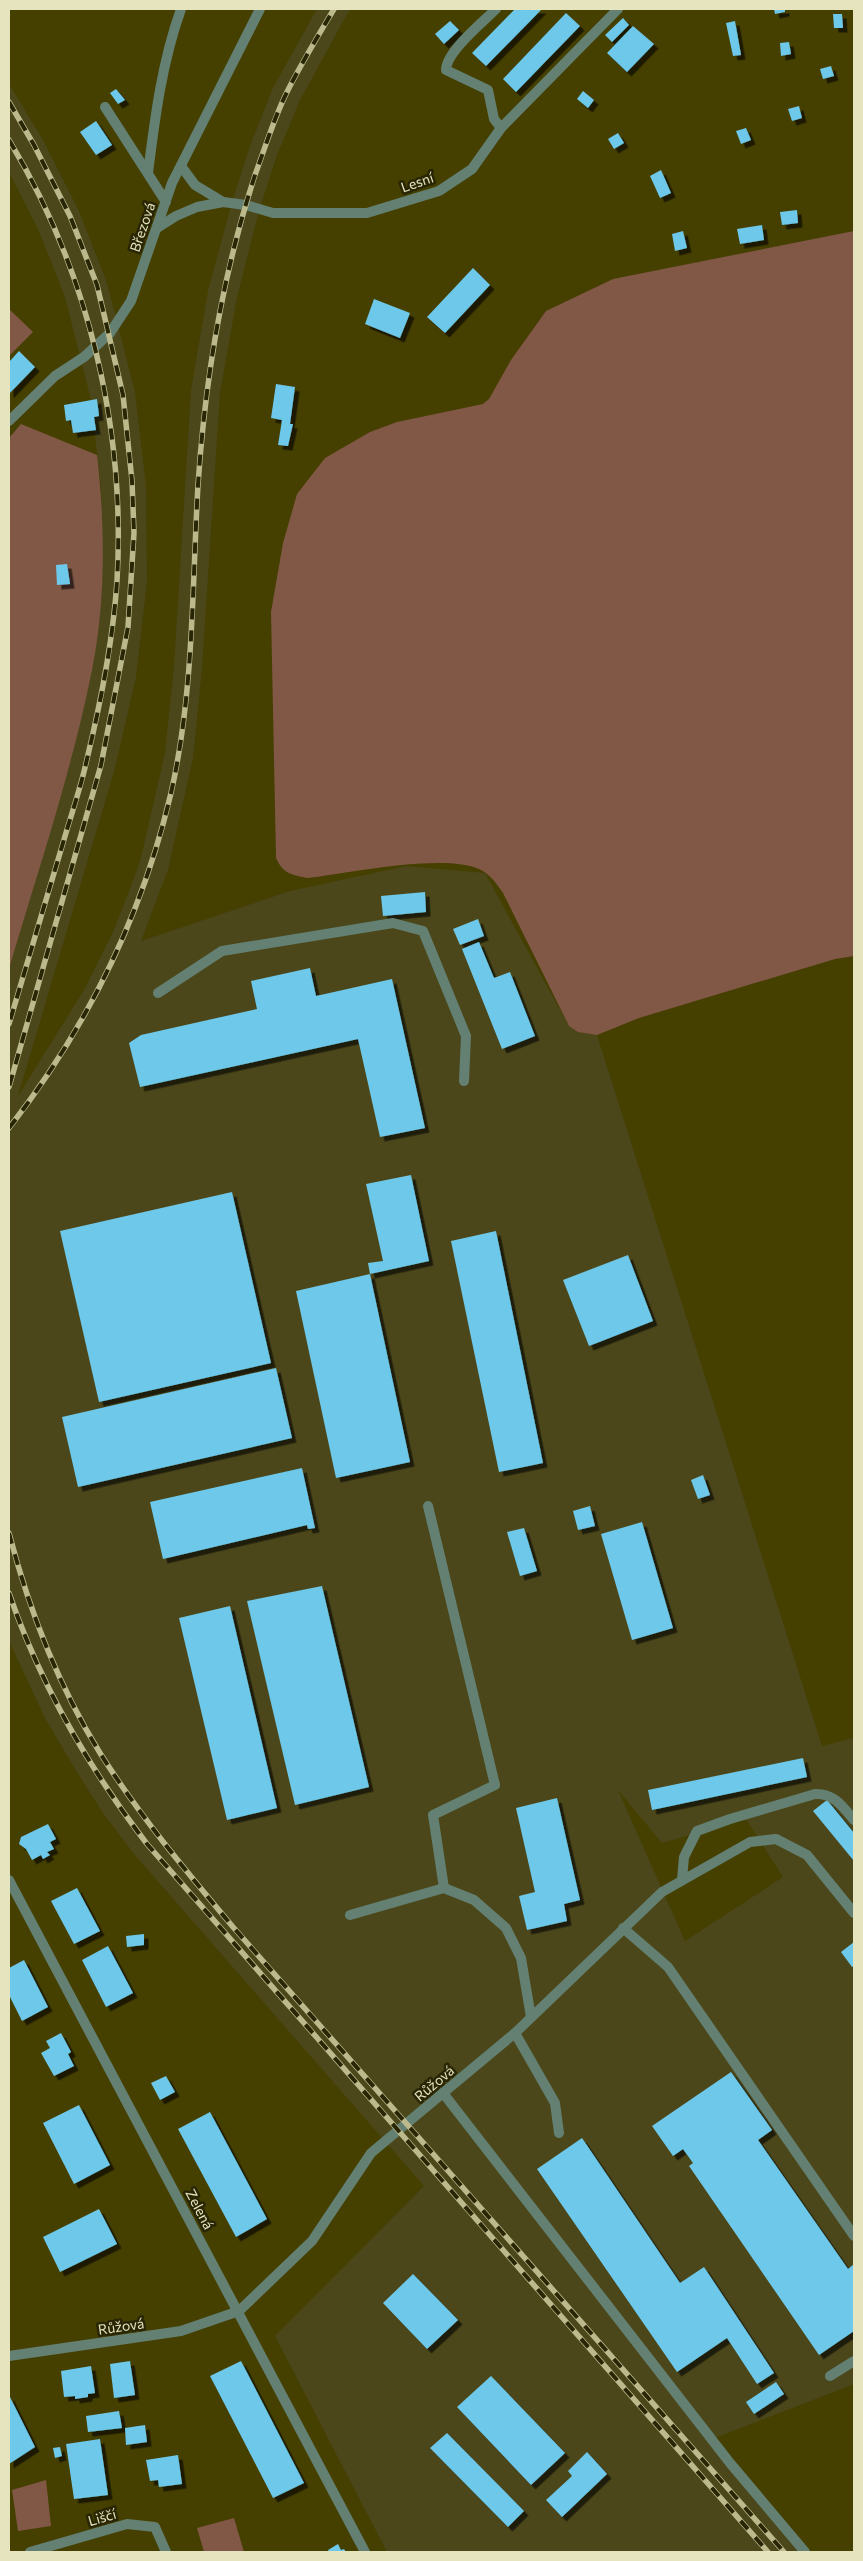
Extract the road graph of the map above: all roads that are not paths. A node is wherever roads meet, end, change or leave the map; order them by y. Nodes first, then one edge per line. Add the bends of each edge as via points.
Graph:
1 (181, 9) edge
2 (260, 9) edge
3 (496, 9) edge
4 (618, 9) edge
5 (105, 108) dead end
6 (501, 128) junction
7 (181, 166) junction
8 (148, 173) junction
9 (166, 202) junction
10 (223, 202) junction
11 (156, 228) junction
12 (9, 421) edge
13 (158, 994) dead end
14 (464, 1081) dead end
15 (428, 1506) dead end
16 (854, 1820) edge
17 (682, 1880) junction
18 (10, 1886) edge
19 (444, 1888) junction
20 (854, 1913) edge
21 (350, 1916) dead end
22 (623, 1928) junction
23 (531, 2017) junction
24 (514, 2033) junction
25 (443, 2094) junction
26 (559, 2132) dead end
27 (854, 2236) edge
28 (239, 2312) junction
29 (9, 2356) edge
30 (854, 2361) edge
31 (830, 2376) dead end
32 (30, 2552) edge
33 (166, 2552) edge
34 (365, 2552) edge
35 (805, 2552) edge

1 - 8 street via 160,86
2 - 7 street, Březová
3 - 6 street via 458,47 446,63 446,70 488,90 494,119
4 - 6 street, Lesní
5 - 8 street
6 - 10 street, Lesní via 472,169 439,191 367,212 273,213
7 - 9 street, Březová
7 - 10 street via 196,186
8 - 9 street
9 - 11 street, Březová
10 - 11 street, Lesní via 197,207
11 - 12 street, Březová via 131,301 110,333 84,357 55,376
13 - 14 street via 222,951 394,923 423,931 466,1036
15 - 19 street via 496,1784 433,1815
16 - 17 street via 826,1794 815,1794 730,1819 697,1831 684,1857
17 - 20 street, Růžová via 750,1842 776,1838 807,1854
17 - 22 street, Růžová via 662,1892
18 - 28 street, Zelená
19 - 21 street
19 - 23 street via 474,1900 506,1928 521,1958
22 - 23 street, Růžová
22 - 27 street via 668,1967
23 - 24 street, Růžová
24 - 25 street, Růžová
24 - 26 street via 555,2103
25 - 28 street, Růžová via 371,2153 312,2241
25 - 35 street via 730,2462
28 - 29 street, Růžová via 181,2331
28 - 34 street, Zelená
30 - 31 street
32 - 33 street, Liščí via 127,2524 155,2527

